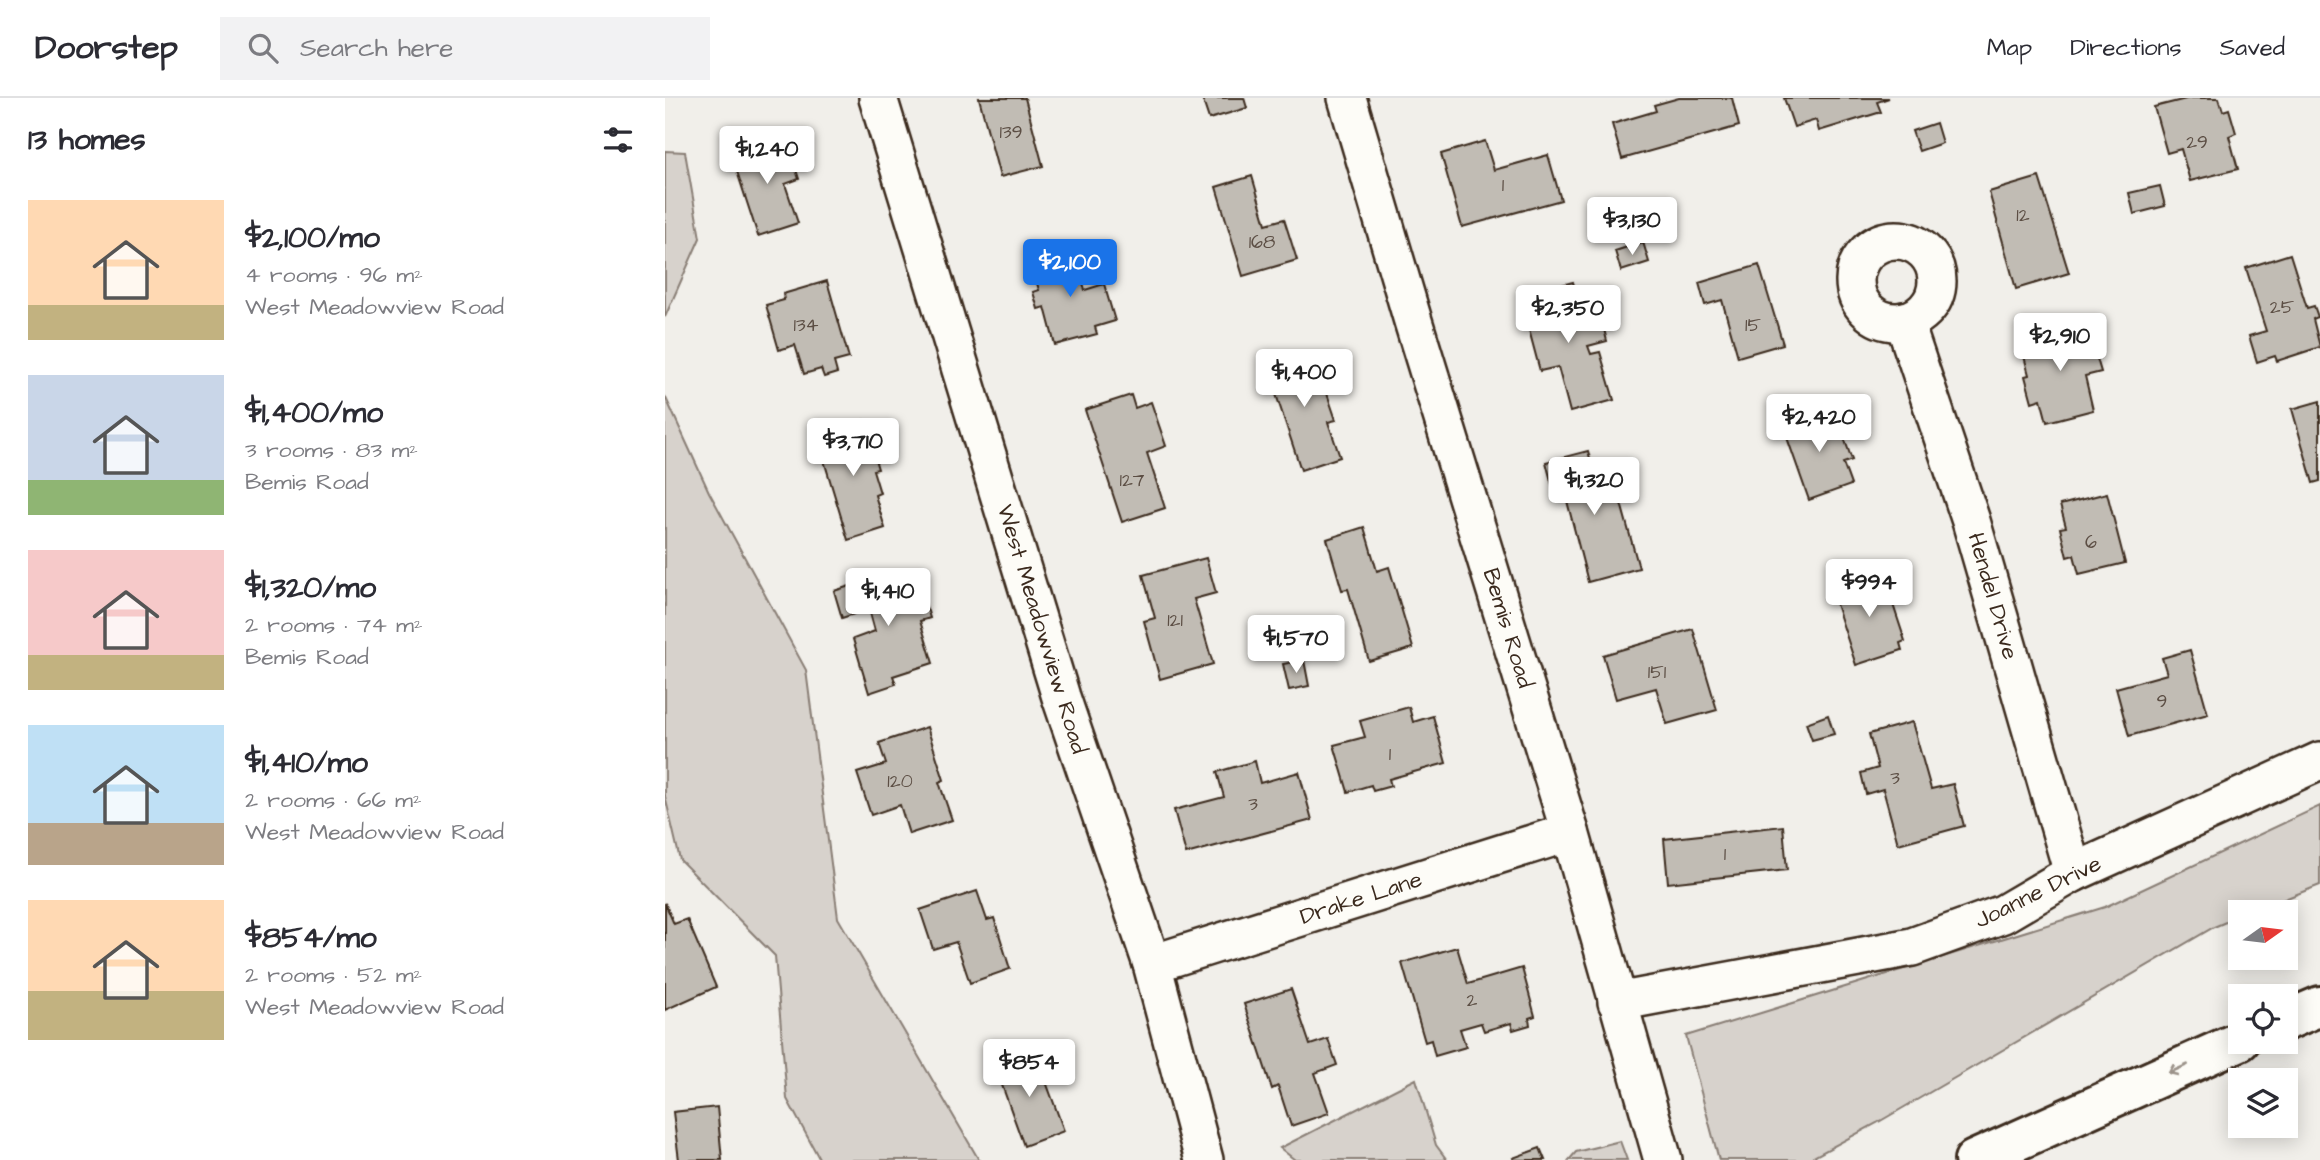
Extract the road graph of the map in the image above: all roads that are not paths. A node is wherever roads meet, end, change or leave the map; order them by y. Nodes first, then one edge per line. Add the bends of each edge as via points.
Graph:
1 (878, 98) edge
2 (1350, 99) edge
3 (1904, 321) dead end
4 (2320, 761) edge
5 (1570, 832) junction
6 (2074, 873) junction
7 (1152, 964) junction
8 (1617, 1002) junction
9 (2320, 1006) edge
10 (2298, 1015) edge
11 (2228, 1046) edge
12 (1205, 1160) edge
13 (1663, 1160) edge
14 (1974, 1160) edge

1 - 7 street, West Meadowview Road via 1061,697
2 - 5 street, Bemis Road
3 - 6 street, Hendel Drive via 1971,521
4 - 6 street, Joanne Drive
5 - 7 street, Drake Lane
5 - 8 street, Bemis Road
6 - 8 street, Joanne Drive via 2003,914 1912,947
7 - 12 street, West Meadowview Road
8 - 13 street, Bemis Road
9 - 10 highway
11 -> 14 highway

